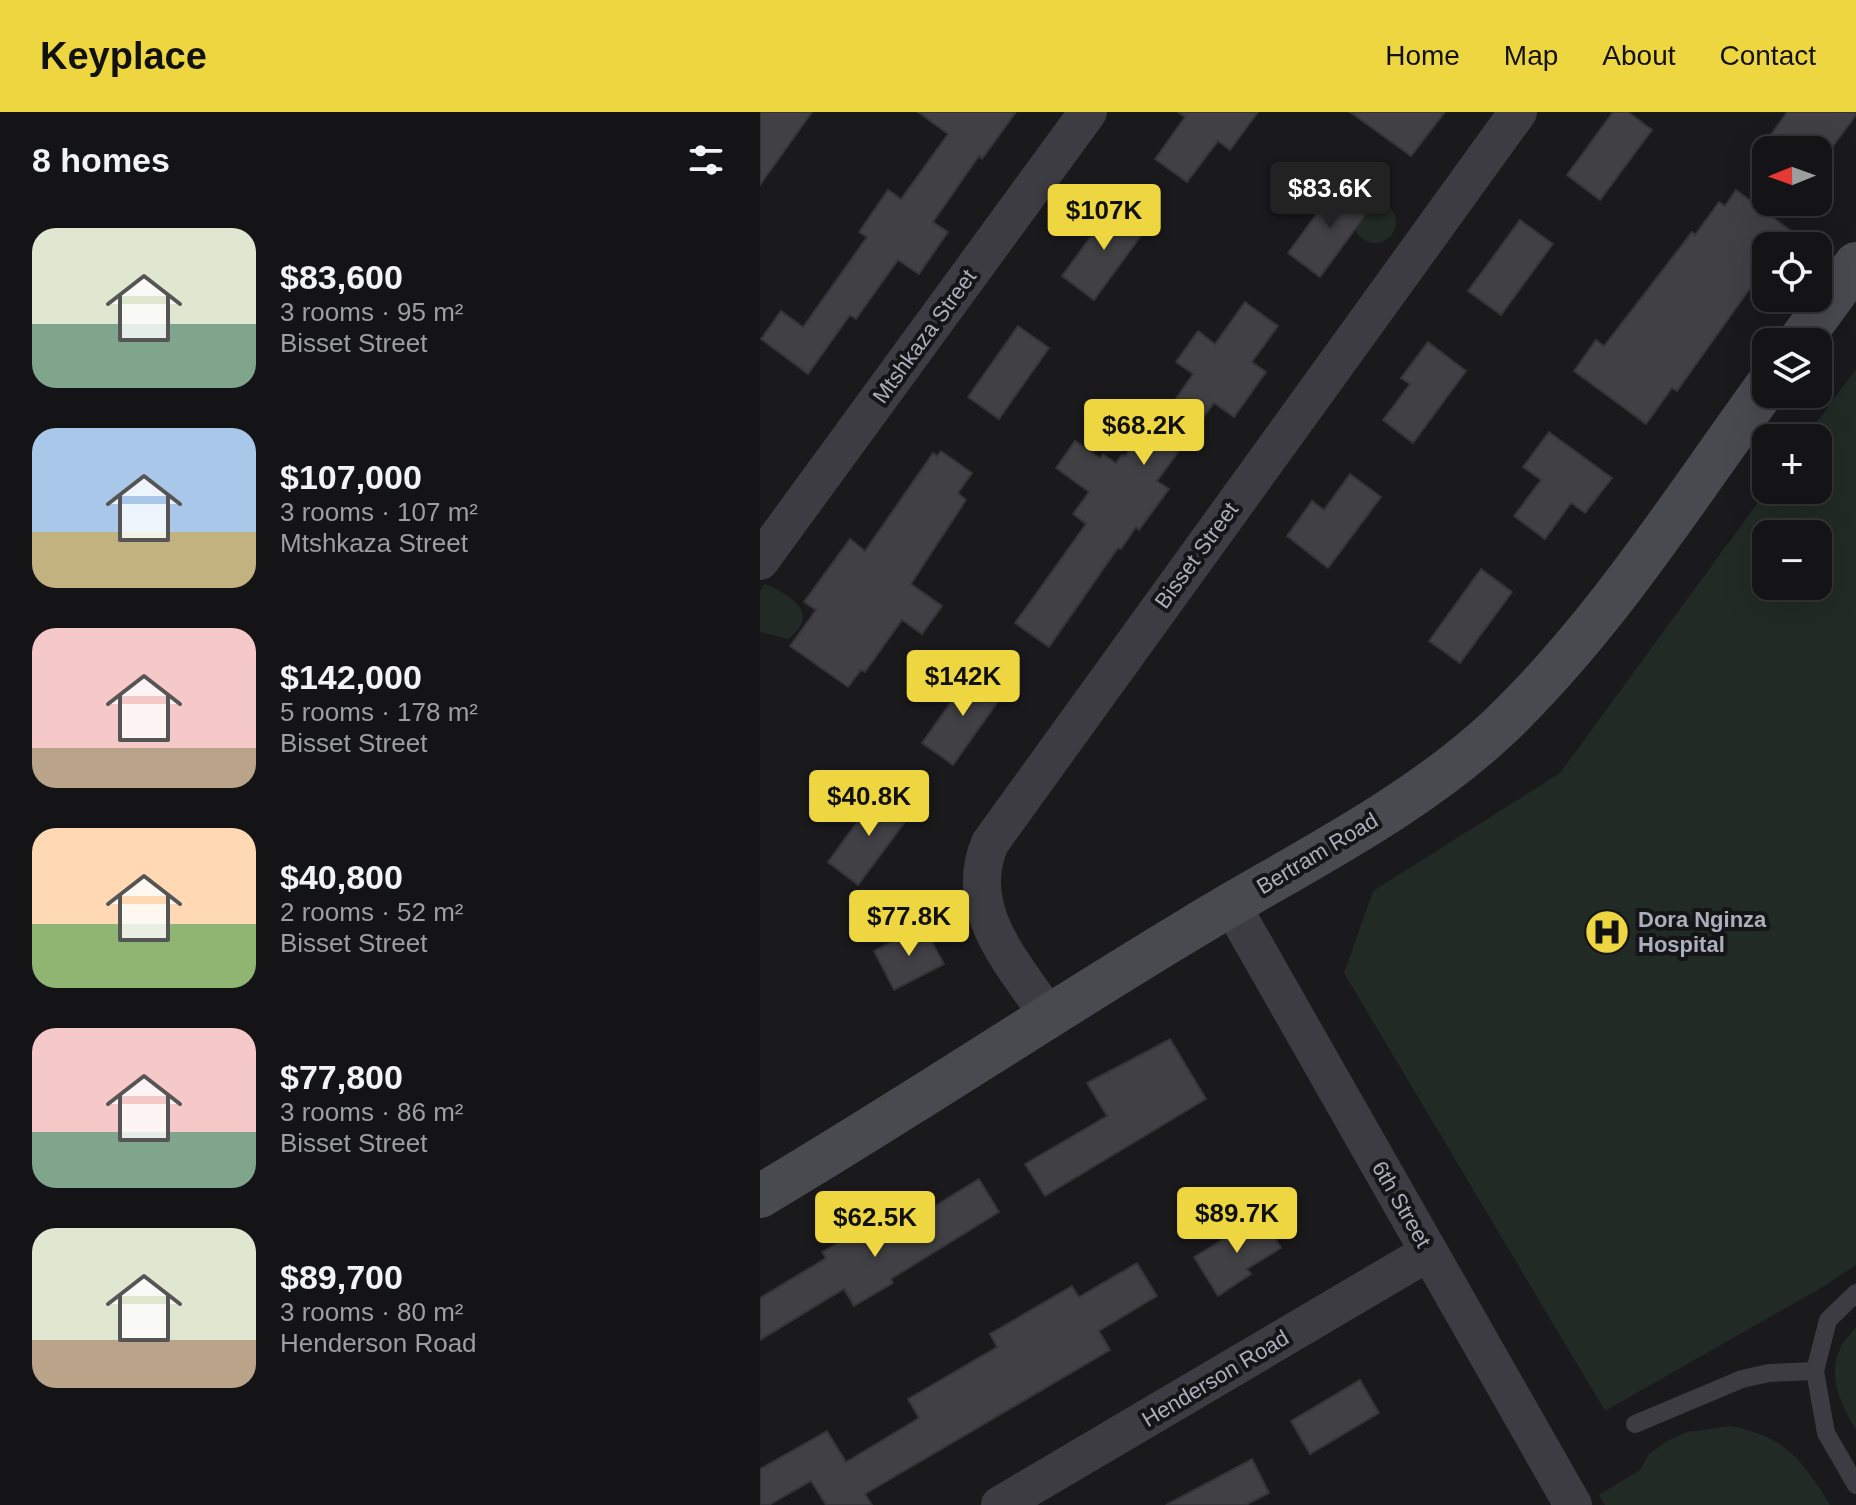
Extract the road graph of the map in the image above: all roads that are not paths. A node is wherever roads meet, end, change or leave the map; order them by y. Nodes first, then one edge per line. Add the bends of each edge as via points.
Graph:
1 (1088, 112) edge
2 (1518, 112) edge
3 (1856, 264) edge
4 (1809, 328) edge
5 (1752, 406) edge
6 (760, 561) edge
7 (1231, 904) junction
8 (1048, 1015) junction
9 (760, 1196) edge
10 (1429, 1252) junction
11 (1856, 1293) edge
12 (1815, 1371) junction
13 (1635, 1424) dead end
14 (1856, 1485) edge
15 (1000, 1505) edge
16 (1573, 1505) edge

1 - 6 street, Mtshkaza Street
2 - 8 street, Bisset Street via 990,843 980,881 986,918
3 - 4 street
5 - 7 street, Bertram Road via 1602,615 1496,730 1415,794
7 - 8 street, Bertram Road
7 - 10 street, 6th Street
8 - 9 street, Bertram Road via 929,1095
10 - 15 street, Henderson Road
10 - 16 street, 6th Street
11 - 12 lane via 1828,1320
12 - 13 lane via 1742,1379
12 - 14 lane via 1826,1433

